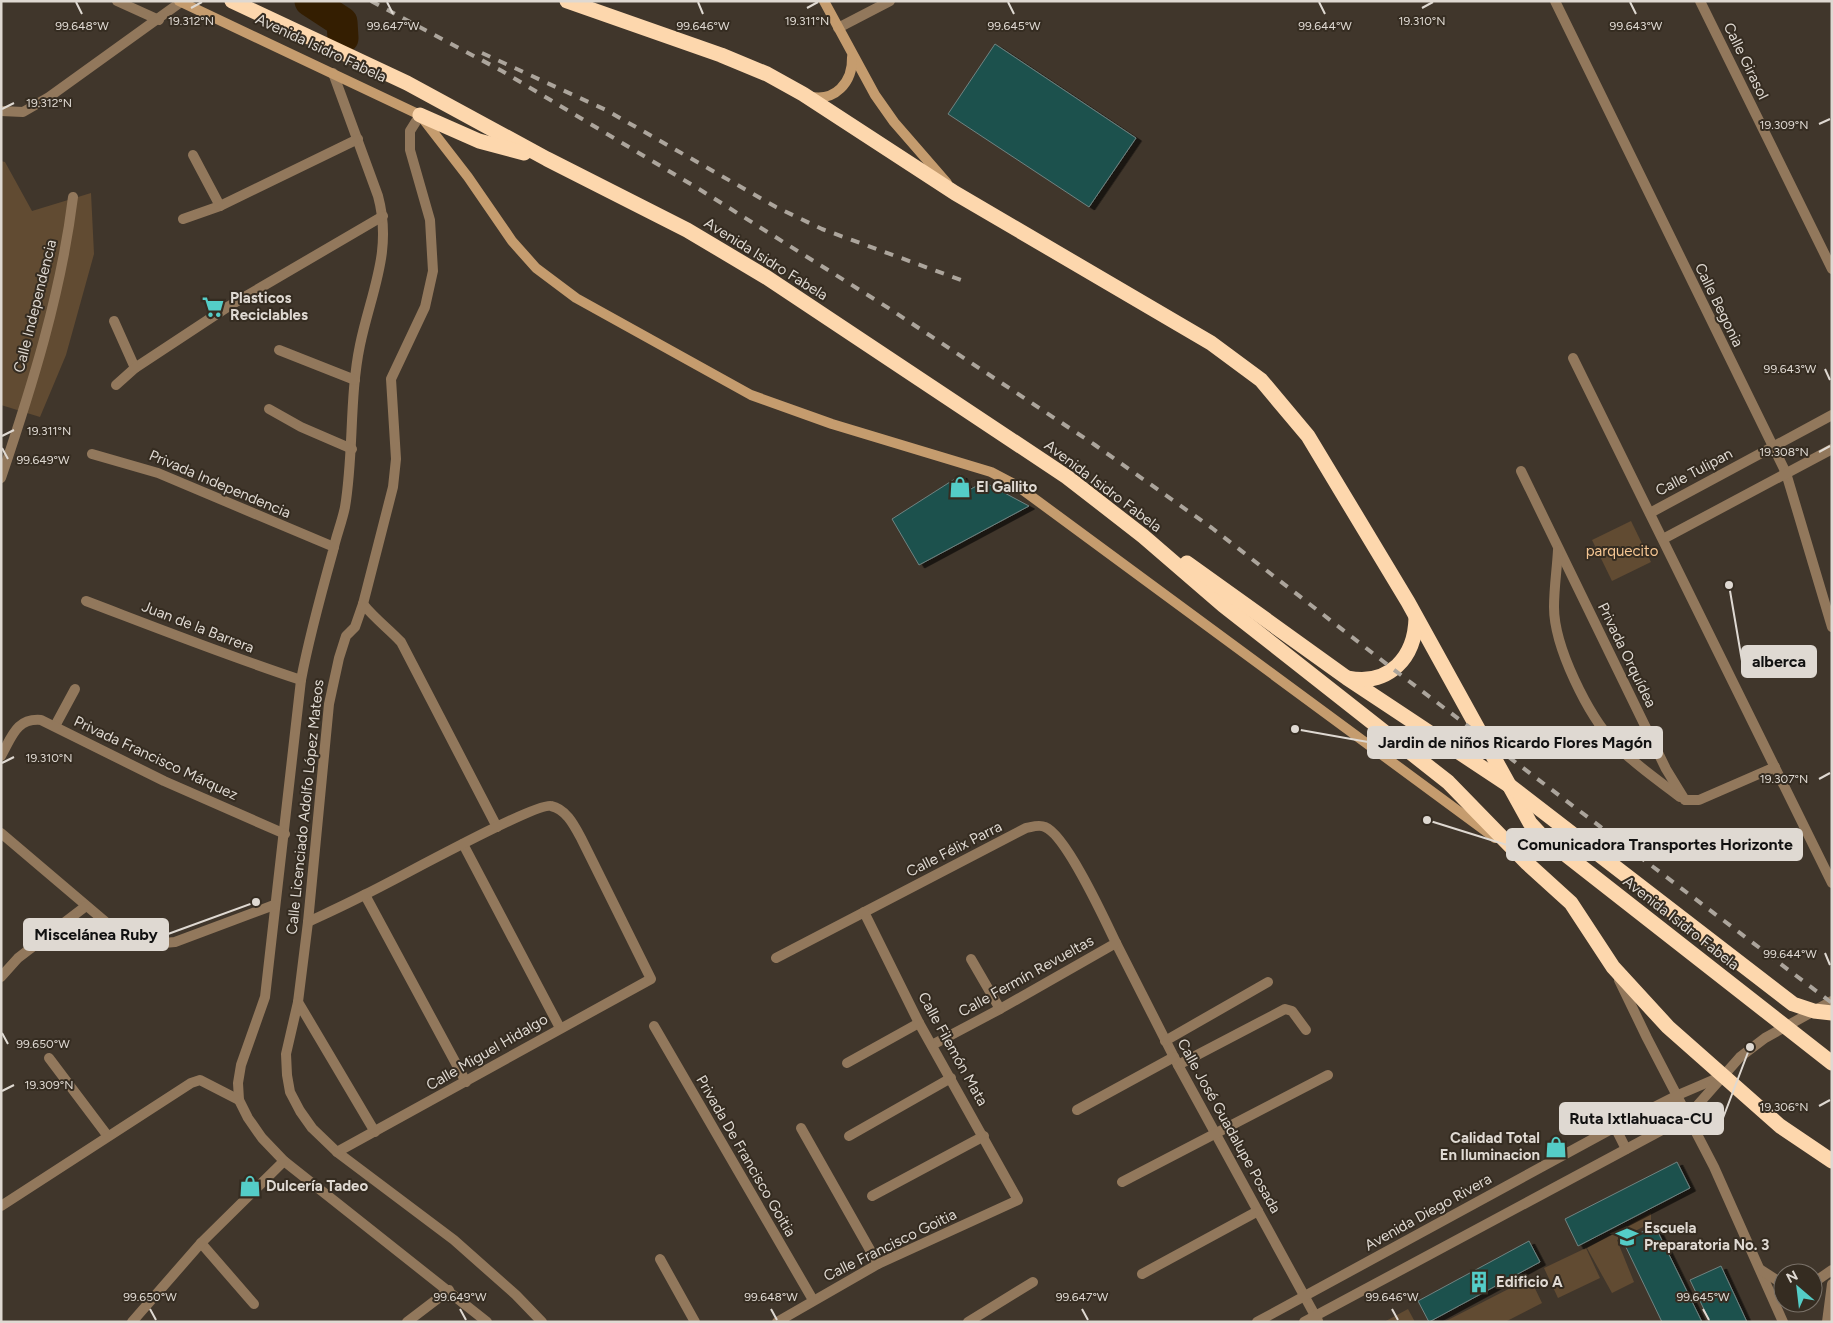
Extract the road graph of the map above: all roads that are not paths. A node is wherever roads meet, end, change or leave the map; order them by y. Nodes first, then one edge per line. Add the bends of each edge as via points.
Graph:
1 (117, 1) edge
2 (232, 1) edge
3 (567, 1) edge
4 (824, 1) edge
5 (890, 1) edge
6 (1700, 1) edge
7 (180, 2) edge
8 (1556, 4) edge
9 (159, 20) junction
10 (838, 28) junction
11 (852, 56) junction
12 (333, 73) junction
13 (803, 94) junction
14 (1, 112) edge
15 (420, 114) junction
16 (358, 140) junction
17 (194, 155) dead end
18 (547, 159) junction
19 (956, 193) junction
20 (73, 197) dead end
21 (220, 206) junction
22 (384, 216) junction
23 (183, 219) dead end
24 (1832, 269) edge
25 (114, 321) dead end
26 (279, 350) dead end
27 (1573, 358) dead end
28 (135, 368) junction
29 (355, 380) junction
30 (116, 385) dead end
31 (269, 409) dead end
32 (1832, 415) edge
33 (1772, 448) junction
34 (352, 449) junction
35 (1832, 449) edge
36 (92, 454) dead end
37 (1521, 471) dead end
38 (1786, 473) junction
39 (1, 478) edge
40 (1650, 513) junction
41 (1143, 536) junction
42 (1663, 539) junction
43 (334, 547) junction
44 (1558, 548) junction
45 (86, 601) dead end
46 (363, 604) junction
47 (1416, 618) junction
48 (1832, 627) edge
49 (1347, 678) junction
50 (301, 680) junction
51 (75, 689) dead end
52 (55, 726) junction
53 (1, 756) edge
54 (1774, 767) junction
55 (1510, 786) junction
56 (1685, 800) junction
57 (497, 826) junction
58 (1, 833) edge
59 (285, 834) junction
60 (463, 844) junction
61 (1526, 863) junction
62 (1832, 883) edge
63 (365, 895) junction
64 (274, 905) junction
65 (86, 906) junction
66 (864, 912) junction
67 (308, 922) junction
68 (1106, 922) joint
69 (1116, 943) junction
70 (776, 958) dead end
71 (971, 959) dead end
72 (1613, 967) junction
73 (1, 977) edge
74 (1268, 982) dead end
75 (1832, 1001) edge
76 (298, 1002) junction
77 (1000, 1009) junction
78 (1814, 1011) junction
79 (1832, 1013) edge
80 (919, 1023) junction
81 (654, 1026) dead end
82 (1785, 1026) junction
83 (560, 1028) junction
84 (1306, 1030) dead end
85 (1165, 1041) junction
86 (932, 1044) junction
87 (49, 1058) dead end
88 (1176, 1061) junction
89 (847, 1063) dead end
90 (1832, 1063) edge
91 (1328, 1075) dead end
92 (1722, 1076) junction
93 (951, 1078) junction
94 (466, 1082) junction
95 (1678, 1094) junction
96 (239, 1100) junction
97 (1077, 1110) dead end
98 (1688, 1116) junction
99 (1614, 1127) junction
100 (801, 1128) dead end
101 (375, 1132) junction
102 (1215, 1134) junction
103 (107, 1135) junction
104 (849, 1136) dead end
105 (984, 1136) junction
106 (1626, 1149) junction
107 (337, 1152) junction
108 (284, 1161) junction
109 (1832, 1161) edge
110 (1122, 1182) dead end
111 (872, 1196) dead end
112 (1018, 1200) joint
113 (1, 1206) edge
114 (1258, 1211) junction
115 (201, 1243) junction
116 (660, 1259) dead end
117 (878, 1264) junction
118 (1759, 1268) junction
119 (1142, 1274) dead end
120 (1773, 1277) edge
121 (1033, 1282) dead end
122 (1832, 1284) edge
123 (449, 1290) junction
124 (1305, 1297) junction
125 (813, 1300) junction
126 (254, 1304) dead end
127 (1316, 1319) edge
128 (132, 1322) edge
129 (408, 1322) edge
130 (487, 1322) edge
131 (542, 1322) edge
132 (695, 1322) edge
133 (777, 1322) edge
134 (968, 1322) edge
135 (1257, 1322) edge
136 (1304, 1322) edge
137 (1783, 1322) edge
138 (1827, 1322) edge

1 - 9 street
2 - 18 highway, Avenida Isidro Fabela via 407,83
3 - 13 highway, Avenida Isidro Fabela via 750,66
4 - 10 main road
5 - 10 street
6 - 24 street, Calle Girasol
7 - 9 street
7 - 12 main road, Avenida Isidro Fabela
8 - 33 street, Calle Begonia
9 - 14 street via 50,97 23,112
10 - 11 main road
11 - 13 main road via 848,80 836,93 822,97
11 - 19 main road via 894,122
12 - 15 main road, Avenida Isidro Fabela
12 - 16 street, Calle Licenciado Adolfo López Mateos
13 - 19 highway, Avenida Isidro Fabela
15 - 18 highway via 479,141
15 - 46 street, Calle Licenciado Adolfo López Mateos via 410,131 410,150 430,220 433,271 425,307 392,379 396,459 393,487
15 - 61 main road via 512,241 536,268 576,298 751,395 823,421 990,472 1016,486
16 - 21 street
16 - 22 street, Calle Licenciado Adolfo López Mateos
17 - 21 street
18 - 41 highway, Avenida Isidro Fabela via 686,230 766,277 1067,478
19 - 47 highway, Avenida Isidro Fabela via 1211,343 1262,380 1308,436
20 - 39 street, Calle Independencia via 59,288
21 - 23 street
22 - 28 street via 229,306
22 - 29 street, Calle Licenciado Adolfo López Mateos via 384,247 360,344
25 - 28 street
26 - 29 street
27 - 40 street
28 - 30 street
29 - 34 street, Calle Licenciado Adolfo López Mateos
31 - 34 street
32 - 33 street, Calle Tulipan
33 - 38 street, Calle Begonia
33 - 40 street, Calle Tulipan
34 - 43 street, Calle Licenciado Adolfo López Mateos via 344,509
35 - 38 street
36 - 43 street, Privada Independencia via 158,473
37 - 44 street, Privada Orquídea
38 - 42 street
38 - 48 street, Calle Begonia
40 - 42 street
41 - 49 highway via 1192,566
41 - 61 highway, Avenida Isidro Fabela via 1223,605 1448,782
42 - 54 street
43 - 50 street, Calle Licenciado Adolfo López Mateos
44 - 56 street, Privada Orquídea via 1666,769
44 - 56 street, Privada Orquídea via 1554,608 1561,648 1569,668 1591,710 1615,744
45 - 50 street, Juan de la Barrera via 212,650
46 - 57 street via 402,642
46 - 67 street, Calle Licenciado Adolfo López Mateos via 355,627 346,636 329,704
47 - 49 highway via 1413,644 1391,671 1371,680
47 - 55 highway, Avenida Isidro Fabela
49 - 55 highway
50 - 59 street, Calle Licenciado Adolfo López Mateos
51 - 52 street
52 - 53 street, Privada Francisco Márquez via 41,720 23,722
52 - 59 street, Privada Francisco Márquez via 164,781
54 - 56 street via 1699,800
54 - 62 street
55 - 78 highway via 1793,1004
55 - 82 highway, Avenida Isidro Fabela via 1530,823 1542,836
57 - 60 street
57 - 83 street, Calle Miguel Hidalgo via 538,807 549,805 561,810 581,838 652,979
58 - 65 street
59 - 64 street, Calle Licenciado Adolfo López Mateos
60 - 63 street
60 - 83 street
61 - 72 highway, Avenida Isidro Fabela via 1571,903
63 - 67 street
63 - 94 street
64 - 65 street via 196,936 154,944 136,941 114,929
64 - 96 street, Calle Licenciado Adolfo López Mateos via 265,997 241,1065
65 - 73 street via 18,958
66 - 68 street, Calle Félix Parra via 1026,828 1044,826 1054,832 1062,843
66 - 70 street, Calle Félix Parra
66 - 80 street, Calle Filemón Mata
67 - 76 street, Calle Licenciado Adolfo López Mateos
68 - 69 street, Calle Fermín Revueltas
69 - 77 street, Calle Fermín Revueltas
69 - 85 street, Calle José Guadalupe Posada
71 - 77 street
72 - 92 highway, Avenida Isidro Fabela via 1668,1027
72 - 95 street
74 - 85 street
75 - 78 street, Avenida Diego Rivera
76 - 101 street
76 - 107 street, Calle Licenciado Adolfo López Mateos via 286,1054 290,1092 312,1128
77 - 86 street, Calle Fermín Revueltas
78 - 79 highway
78 - 82 street, Avenida Diego Rivera
80 - 86 street, Calle Filemón Mata
80 - 89 street
81 - 125 street, Privada De Francisco Goitia
82 - 90 highway, Avenida Isidro Fabela
82 - 92 street, Avenida Diego Rivera via 1740,1057
83 - 94 street, Calle Miguel Hidalgo
84 - 88 street via 1292,1011 1285,1009
85 - 88 street, Calle José Guadalupe Posada
86 - 93 street, Calle Filemón Mata
87 - 103 street
88 - 97 street
88 - 102 street, Calle José Guadalupe Posada
91 - 102 street
92 - 95 street, Avenida Diego Rivera
92 - 98 street, Avenida Diego Rivera
92 - 109 highway, Avenida Isidro Fabela via 1796,1139
93 - 104 street
93 - 105 street, Calle Filemón Mata
94 - 101 street, Calle Miguel Hidalgo
95 - 98 street
95 - 99 street, Avenida Diego Rivera
96 - 103 street via 200,1080 182,1087
96 - 108 street via 262,1138
98 - 106 street, Avenida Diego Rivera
98 - 118 street
99 - 106 street
99 - 124 street, Avenida Diego Rivera
100 - 117 street
101 - 107 street, Calle Miguel Hidalgo
102 - 110 street
102 - 114 street, Calle José Guadalupe Posada
103 - 113 street
105 - 111 street
105 - 112 street, Calle Filemón Mata
106 - 127 street, Avenida Diego Rivera
107 - 131 street, Calle Licenciado Adolfo López Mateos via 469,1253
108 - 115 street
108 - 123 street
112 - 117 street, Calle Francisco Goitia
114 - 119 street
114 - 124 street, Calle José Guadalupe Posada
115 - 126 street
115 - 128 street
116 - 132 street
117 - 125 street, Calle Francisco Goitia
118 - 120 street
118 - 137 street
121 - 134 street
122 - 138 street
123 - 129 street
123 - 130 street
124 - 127 street, Calle José Guadalupe Posada
124 - 135 street, Avenida Diego Rivera
125 - 133 street, Calle Francisco Goitia
127 - 136 street, Avenida Diego Rivera

